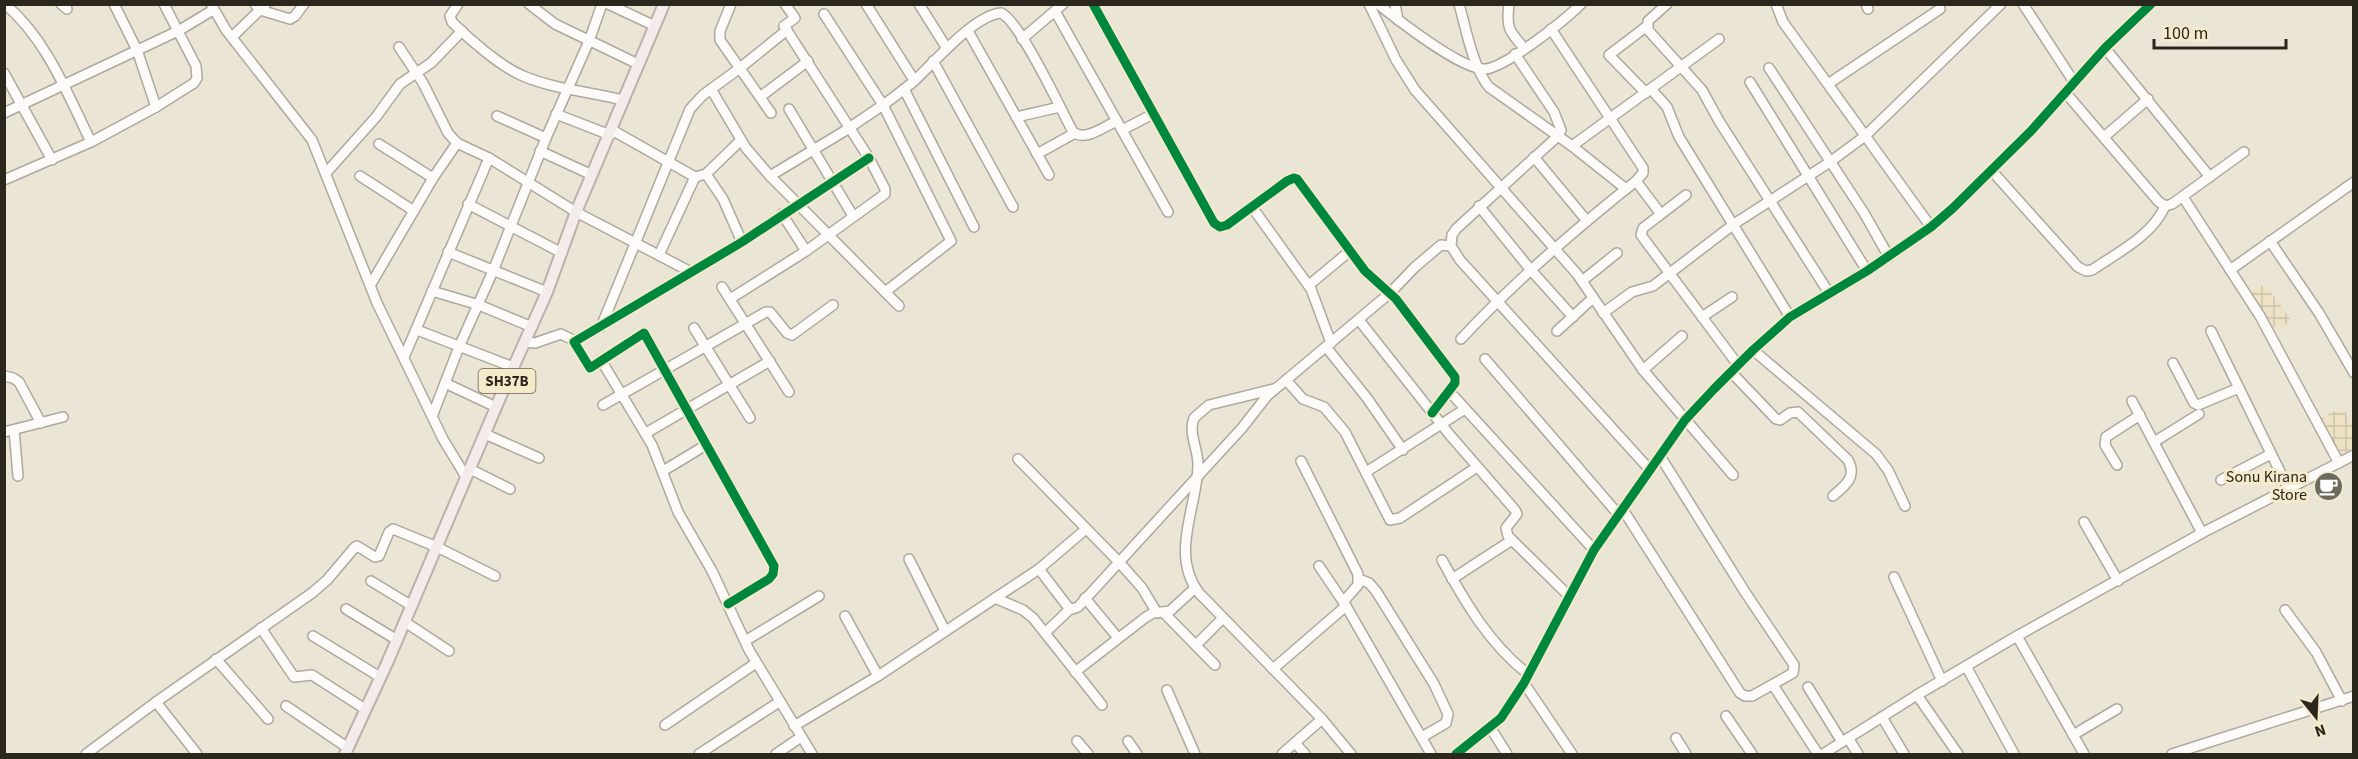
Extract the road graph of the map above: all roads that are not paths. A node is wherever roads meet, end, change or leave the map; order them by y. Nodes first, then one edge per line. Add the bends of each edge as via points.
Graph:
1 (5, 4) edge
2 (114, 4) edge
3 (164, 4) edge
4 (304, 4) edge
5 (458, 4) edge
6 (529, 4) edge
7 (602, 4) edge
8 (608, 4) edge
9 (664, 4) edge
10 (731, 4) edge
11 (785, 4) edge
12 (866, 4) edge
13 (919, 4) edge
14 (1063, 4) edge
15 (1093, 4) edge
16 (1369, 4) edge
17 (1378, 4) edge
18 (1395, 4) edge
19 (1459, 4) edge
20 (1509, 4) edge
21 (1581, 4) edge
22 (1667, 4) edge
23 (1776, 4) edge
24 (2001, 4) edge
25 (2023, 4) edge
26 (2151, 4) edge
27 (260, 6) edge
28 (212, 7) edge
29 (1940, 9) dead end
30 (1055, 11) junction
31 (824, 14) dead end
32 (1398, 20) junction
33 (655, 26) junction
34 (1647, 26) junction
35 (1551, 29) junction
36 (787, 30) junction
37 (178, 31) junction
38 (462, 31) junction
39 (968, 31) junction
40 (232, 37) junction
41 (1023, 39) junction
42 (1719, 39) dead end
43 (589, 41) junction
44 (399, 47) dead end
45 (946, 47) junction
46 (1524, 48) junction
47 (2105, 48) junction
48 (137, 50) junction
49 (1515, 54) junction
50 (808, 61) junction
51 (933, 61) junction
52 (638, 64) junction
53 (1681, 65) junction
54 (740, 68) junction
55 (1478, 68) junction
56 (1769, 68) dead end
57 (416, 72) junction
58 (4, 73) edge
59 (914, 80) junction
60 (1750, 82) dead end
61 (2073, 82) junction
62 (1828, 84) junction
63 (63, 86) junction
64 (567, 88) junction
65 (711, 89) junction
66 (904, 89) junction
67 (1649, 91) junction
68 (2065, 92) junction
69 (760, 97) junction
70 (2148, 99) junction
71 (623, 100) junction
72 (21, 105) junction
73 (883, 105) junction
74 (156, 107) junction
75 (1060, 107) junction
76 (789, 110) dead end
77 (771, 113) dead end
78 (4, 114) edge
79 (556, 114) junction
80 (1153, 114) junction
81 (497, 116) dead end
82 (1016, 117) junction
83 (1611, 118) junction
84 (1117, 121) junction
85 (850, 128) junction
86 (1122, 130) junction
87 (611, 133) junction
88 (1075, 133) junction
89 (1558, 136) junction
90 (1865, 136) junction
91 (2103, 137) junction
92 (546, 138) junction
93 (740, 141) junction
94 (91, 142) junction
95 (457, 143) junction
96 (379, 144) dead end
97 (1572, 146) junction
98 (813, 150) junction
99 (540, 151) junction
100 (2244, 152) dead end
101 (1037, 154) junction
102 (1534, 157) junction
103 (489, 158) junction
104 (868, 158) junction
105 (52, 160) junction
106 (1830, 162) junction
107 (669, 164) junction
108 (1992, 171) junction
109 (326, 173) junction
110 (706, 174) junction
111 (592, 175) junction
112 (1050, 175) dead end
113 (360, 176) dead end
114 (770, 176) junction
115 (1809, 176) junction
116 (695, 177) junction
117 (2210, 177) junction
118 (5, 178) edge
119 (433, 178) junction
120 (1636, 181) junction
121 (528, 182) junction
122 (832, 182) junction
123 (1500, 187) junction
124 (2352, 187) edge
125 (1626, 189) junction
126 (1686, 195) dead end
127 (2182, 197) junction
128 (1771, 201) junction
129 (797, 203) junction
130 (468, 204) junction
131 (1479, 206) junction
132 (2165, 206) junction
133 (1013, 207) dead end
134 (1252, 207) junction
135 (414, 211) junction
136 (576, 212) junction
137 (1168, 212) dead end
138 (1660, 213) junction
139 (782, 214) junction
140 (853, 216) junction
141 (1587, 221) junction
142 (1734, 224) junction
143 (511, 227) junction
144 (974, 227) dead end
145 (1931, 227) junction
146 (829, 233) junction
147 (2270, 241) junction
148 (635, 242) junction
149 (742, 242) junction
150 (1451, 246) junction
151 (1554, 247) junction
152 (806, 251) junction
153 (1350, 251) junction
154 (448, 252) junction
155 (562, 252) junction
156 (1617, 254) dead end
157 (659, 255) junction
158 (1889, 256) junction
159 (1530, 269) junction
160 (2230, 270) junction
161 (493, 271) junction
162 (1867, 271) junction
163 (691, 272) junction
164 (1668, 272) junction
165 (1582, 281) junction
166 (371, 284) junction
167 (1309, 285) junction
168 (722, 287) dead end
169 (432, 291) junction
170 (547, 292) junction
171 (885, 292) junction
172 (1390, 293) junction
173 (1829, 293) junction
174 (1732, 297) dead end
175 (1593, 298) junction
176 (730, 299) junction
177 (1496, 301) junction
178 (479, 305) junction
179 (833, 305) dead end
180 (899, 306) dead end
181 (1603, 313) junction
182 (1702, 316) junction
183 (1573, 317) junction
184 (1790, 317) junction
185 (1359, 320) junction
186 (746, 324) junction
187 (532, 327) junction
188 (601, 327) junction
189 (694, 328) dead end
190 (417, 330) junction
191 (1557, 331) dead end
192 (2211, 331) dead end
193 (1683, 336) dead end
194 (1461, 339) dead end
195 (575, 341) junction
196 (525, 342) junction
197 (1329, 345) junction
198 (705, 346) junction
199 (459, 347) junction
200 (1753, 350) junction
201 (405, 356) junction
202 (1485, 359) dead end
203 (601, 360) junction
204 (770, 361) junction
205 (2173, 363) dead end
206 (513, 368) junction
207 (1735, 368) junction
208 (663, 369) junction
209 (1643, 370) junction
210 (2354, 373) edge
211 (4, 376) edge
212 (1286, 380) junction
213 (445, 383) junction
214 (728, 385) junction
215 (1275, 388) junction
216 (2239, 388) junction
217 (789, 392) dead end
218 (1449, 392) junction
219 (622, 393) junction
220 (2132, 401) dead end
221 (603, 405) dead end
222 (496, 407) junction
223 (686, 410) junction
224 (1466, 410) junction
225 (1432, 413) junction
226 (433, 414) junction
227 (2199, 414) dead end
228 (2140, 415) junction
229 (63, 417) dead end
230 (750, 418) dead end
231 (1685, 420) junction
232 (41, 423) junction
233 (1442, 425) junction
234 (9, 431) edge
235 (645, 433) junction
236 (484, 434) junction
237 (2154, 442) junction
238 (706, 445) junction
239 (1403, 450) junction
240 (2271, 454) junction
241 (2354, 455) edge
242 (1660, 456) junction
243 (539, 458) dead end
244 (1018, 459) dead end
245 (1301, 461) dead end
246 (2339, 463) junction
247 (2117, 465) dead end
248 (1478, 467) junction
249 (1650, 470) junction
250 (663, 471) junction
251 (1366, 472) junction
252 (468, 473) junction
253 (1732, 475) dead end
254 (18, 476) dead end
255 (1198, 476) junction
256 (2221, 480) dead end
257 (2288, 488) junction
258 (510, 489) dead end
259 (1833, 496) dead end
260 (1905, 506) dead end
261 (1620, 511) junction
262 (2084, 522) dead end
263 (1086, 529) junction
264 (2202, 533) junction
265 (1512, 540) junction
266 (438, 547) junction
267 (1594, 550) junction
268 (909, 559) dead end
269 (1442, 560) dead end
270 (1119, 562) junction
271 (1319, 566) dead end
272 (1039, 569) junction
273 (495, 576) dead end
274 (1894, 577) dead end
275 (1359, 579) junction
276 (1452, 579) junction
277 (370, 581) dead end
278 (2118, 581) junction
279 (1195, 588) junction
280 (819, 596) dead end
281 (1570, 597) junction
282 (995, 598) junction
283 (1085, 598) junction
284 (728, 604) junction
285 (1344, 604) junction
286 (411, 606) junction
287 (346, 609) dead end
288 (1070, 609) junction
289 (2285, 610) dead end
290 (1160, 613) junction
291 (845, 616) dead end
292 (1223, 618) junction
293 (405, 622) junction
294 (261, 628) junction
295 (945, 631) junction
296 (1045, 633) junction
297 (313, 636) dead end
298 (2017, 636) junction
299 (1118, 638) junction
300 (397, 640) junction
301 (745, 641) junction
302 (1196, 645) junction
303 (449, 651) dead end
304 (216, 659) junction
305 (756, 663) junction
306 (1215, 665) dead end
307 (1966, 666) junction
308 (1273, 669) junction
309 (1075, 672) junction
310 (878, 676) junction
311 (380, 677) junction
312 (1526, 678) junction
313 (1941, 681) junction
314 (1773, 685) junction
315 (1808, 687) dead end
316 (1167, 690) dead end
317 (1917, 695) junction
318 (2354, 696) edge
319 (2342, 701) junction
320 (156, 702) junction
321 (779, 702) junction
322 (1102, 705) dead end
323 (286, 706) dead end
324 (365, 709) junction
325 (2117, 710) dead end
326 (1726, 716) dead end
327 (1882, 717) junction
328 (268, 719) dead end
329 (1322, 719) junction
330 (665, 725) dead end
331 (794, 726) junction
332 (1490, 727) junction
333 (2073, 735) junction
334 (801, 737) junction
335 (1422, 737) junction
336 (1676, 738) dead end
337 (1845, 740) junction
338 (1077, 741) dead end
339 (1128, 741) dead end
340 (1295, 743) junction
341 (346, 751) edge
342 (87, 754) edge
343 (197, 754) edge
344 (699, 754) edge
345 (776, 754) edge
346 (812, 754) edge
347 (1088, 754) edge
348 (1137, 754) edge
349 (1195, 754) edge
350 (1282, 754) edge
351 (1305, 754) edge
352 (1351, 754) edge
353 (1431, 754) edge
354 (1455, 754) edge
355 (1507, 754) edge
356 (1572, 754) edge
357 (1686, 754) edge
358 (1752, 754) edge
359 (1820, 754) edge
360 (1858, 754) edge
361 (1904, 754) edge
362 (1958, 754) edge
363 (2014, 754) edge
364 (2084, 754) edge
365 (2172, 754) edge

1 - 63 street via 29,27
2 - 48 street
3 - 37 street
4 - 27 street via 290,19
5 - 38 street via 450,19
6 - 43 street via 555,24
7 - 43 street
8 - 33 street
9 - 33 main road, SH37B
10 - 54 street via 719,35
11 - 36 street via 795,18 784,27
12 - 59 street
13 - 45 street
14 - 30 street
15 - 80 street
16 - 123 street via 1415,90
17 - 32 street
18 - 32 street
19 - 55 street
20 - 46 street via 1508,29
21 - 35 street
22 - 34 street
23 - 62 street via 1784,22
24 - 90 street
25 - 61 street
26 - 47 street
27 - 40 street
28 - 37 street
28 - 40 street
29 - 62 street
30 - 41 street
30 - 84 street
31 - 73 street
32 - 55 street
33 - 52 main road, SH37B
34 - 53 street
34 - 67 street via 1609,55
35 - 46 street
35 - 83 street
36 - 50 street
36 - 54 street
37 - 48 street
37 - 74 street via 196,66 197,78 187,89
38 - 57 street via 431,63
38 - 64 street via 517,73
39 - 41 street via 1001,13
39 - 45 street
39 - 82 street
40 - 109 street via 312,140
41 - 75 street
42 - 53 street
43 - 52 street
43 - 64 street
44 - 57 street
45 - 51 street
46 - 49 street
47 - 61 street
47 - 70 street
48 - 63 street
48 - 74 street
49 - 55 street via 1495,66
49 - 89 street via 1559,120
50 - 69 street
50 - 85 street
51 - 59 street
51 - 133 street
52 - 71 main road, SH37B
53 - 67 street
53 - 128 street via 1702,90
54 - 65 street
54 - 69 street
55 - 89 street via 1489,87
56 - 106 street
57 - 95 street
57 - 109 street via 400,84
58 - 72 street
59 - 66 street
60 - 115 street
61 - 68 street
62 - 90 street
63 - 72 street
63 - 94 street
64 - 71 street
64 - 79 street
65 - 93 street
65 - 107 street via 690,109
66 - 73 street
66 - 144 street
67 - 83 street
67 - 142 street via 1667,107 1679,137
68 - 91 street
68 - 108 street
69 - 77 street
70 - 91 street
70 - 117 street
71 - 87 main road, SH37B
72 - 78 street
72 - 105 street
73 - 85 street
73 - 171 street via 951,241
74 - 94 street
75 - 82 street
75 - 88 street
76 - 98 street
79 - 87 street
79 - 92 street
80 - 86 street
80 - 134 street via 1217,226 1227,225
81 - 92 street
82 - 101 street
83 - 97 street
83 - 120 street via 1643,168
84 - 86 street
84 - 88 street via 1084,136
85 - 98 street
85 - 104 street
86 - 137 street
87 - 107 street
87 - 111 main road, SH37B
88 - 101 street
89 - 97 street
89 - 102 street
90 - 106 street
90 - 145 street
91 - 132 street
92 - 99 street
93 - 110 street
93 - 114 street
94 - 105 street
95 - 103 street
95 - 119 street
96 - 119 street
97 - 125 street
98 - 114 street
98 - 122 street
99 - 111 street
99 - 121 street
100 - 117 street
101 - 112 street
102 - 123 street
102 - 141 street
103 - 121 street
103 - 130 street
104 - 122 street
104 - 140 street via 885,194
105 - 118 street
106 - 115 street
106 - 158 street
107 - 116 street
107 - 148 street
108 - 132 street via 2078,267 2086,271 2131,243 2157,221
108 - 145 street
109 - 166 street
110 - 116 street
110 - 149 street via 723,199
111 - 136 main road, SH37B
113 - 135 street
114 - 129 street
115 - 128 street
115 - 162 street
116 - 157 street
117 - 127 street
119 - 135 street
120 - 125 street
120 - 138 street
121 - 136 street
121 - 143 street
122 - 129 street
122 - 140 street
123 - 131 street
123 - 151 street
124 - 147 street
125 - 141 street
126 - 138 street
127 - 132 street
127 - 160 street
128 - 142 street
128 - 173 street
129 - 139 street
129 - 146 street
130 - 143 street
130 - 154 street
131 - 150 street via 1456,229
131 - 159 street
134 - 153 street via 1291,179 1297,179
134 - 167 street
135 - 166 street
136 - 148 street
136 - 155 main road, SH37B
138 - 164 street via 1643,228 1641,235
139 - 149 street
139 - 152 street
140 - 146 street
141 - 151 street
142 - 164 street
142 - 184 street
143 - 155 street
143 - 161 street
145 - 158 street
146 - 152 street
146 - 171 street
147 - 160 street
147 - 210 street
148 - 157 street
148 - 188 street
149 - 163 street
150 - 172 street via 1442,245
150 - 177 street
151 - 159 street
151 - 165 street
152 - 176 street
153 - 167 street
153 - 172 street
154 - 161 street
154 - 169 street
155 - 170 main road, SH37B
156 - 165 street
157 - 163 street
158 - 162 street
159 - 177 street
159 - 183 street
160 - 246 street via 2272,338
161 - 170 street
161 - 178 street
162 - 173 street
163 - 188 street
164 - 181 street via 1653,286 1632,292
164 - 182 street
165 - 175 street
166 - 201 street
167 - 197 street
168 - 176 street
169 - 178 street
169 - 190 street
170 - 187 main road, SH37B
171 - 180 street
172 - 185 street
172 - 218 street via 1455,377
173 - 184 street
174 - 182 street
175 - 181 street
175 - 183 street
176 - 186 street
177 - 194 street
177 - 249 street
178 - 187 street
178 - 199 street
179 - 186 street via 792,335 768,312
181 - 209 street
182 - 207 street
183 - 191 street
184 - 200 street
185 - 197 street
185 - 225 street
186 - 198 street
186 - 204 street
187 - 196 main road, SH37B
188 - 195 street
189 - 198 street
190 - 199 street
190 - 201 street
192 - 216 street
193 - 209 street
195 - 196 street via 561,334 536,343
195 - 203 street via 588,368
196 - 206 main road, SH37B
197 - 212 street
197 - 239 street
198 - 208 street
198 - 214 street
199 - 206 street
199 - 213 street
200 - 207 street
200 - 260 street via 1876,453
201 - 226 street
202 - 261 street
203 - 208 street via 644,333
203 - 219 street
204 - 214 street
204 - 217 street
205 - 216 street via 2198,405
206 - 222 main road, SH37B
207 - 231 street
207 - 259 street via 1776,419 1798,412 1848,460 1852,476
208 - 219 street
208 - 223 street
209 - 231 street
211 - 232 street via 19,382
212 - 215 street
212 - 251 street via 1303,399 1327,411 1345,432
213 - 222 street
213 - 226 street
214 - 223 street
214 - 230 street
215 - 255 street
215 - 255 street via 1209,405 1197,413 1192,430
216 - 240 street
218 - 224 street
218 - 225 street
219 - 221 street
219 - 235 street
220 - 228 street
222 - 236 main road, SH37B
223 - 235 street
223 - 238 street
224 - 233 street
224 - 267 street
225 - 233 street
226 - 252 street via 443,438
227 - 237 street
228 - 237 street
228 - 247 street via 2106,436 2105,445
229 - 232 street
231 - 242 street
231 - 253 street
232 - 234 street
233 - 239 street
233 - 248 street
234 - 254 street
235 - 250 street
236 - 243 street
236 - 252 main road, SH37B
237 - 264 street
238 - 250 street
238 - 284 street via 774,566 769,579
239 - 251 street
240 - 256 street
240 - 257 street
241 - 246 street
242 - 249 street
242 - 314 street via 1744,592 1794,664 1793,673
244 - 263 street
245 - 275 street
246 - 257 street
248 - 251 street via 1393,520
248 - 265 street via 1516,512 1506,528
249 - 261 street
250 - 284 street via 678,512
252 - 258 street
252 - 266 main road, SH37B
255 - 270 street
255 - 279 street via 1186,544
257 - 264 street
261 - 267 street
261 - 314 street via 1740,693 1752,696
262 - 278 street
263 - 270 street
263 - 272 street
264 - 278 street
265 - 276 street
265 - 281 street
266 - 273 street
266 - 286 main road, SH37B
266 - 294 street via 395,529 389,532 377,557 356,546 312,593
267 - 281 street
268 - 295 street
269 - 276 street
270 - 283 street
270 - 290 street
271 - 285 street
272 - 282 street
272 - 288 street
274 - 313 street
275 - 285 street
275 - 335 street via 1376,591 1434,684 1448,714 1446,723
276 - 312 street via 1482,626
277 - 286 street
278 - 298 street
279 - 290 street via 1170,611
279 - 292 street
280 - 301 street
281 - 312 street
282 - 295 street
282 - 296 street via 1029,614
283 - 288 street via 1078,607
283 - 299 street
284 - 301 street
285 - 308 street
285 - 335 street
286 - 293 main road, SH37B
287 - 300 street
288 - 296 street
289 - 319 street via 2316,652
290 - 299 street via 1150,614
290 - 302 street
291 - 310 street
292 - 302 street
292 - 308 street
293 - 300 main road, SH37B
293 - 303 street
294 - 304 street
294 - 324 street via 294,676 312,675
295 - 310 street
296 - 309 street
297 - 311 street
298 - 307 street
298 - 333 street
299 - 309 street
300 - 311 main road, SH37B
301 - 305 street
302 - 306 street
304 - 320 street
304 - 328 street
305 - 321 street
305 - 330 street
307 - 313 street
307 - 363 street
308 - 329 street
309 - 322 street
310 - 331 street
311 - 324 main road, SH37B
312 - 332 street via 1501,718
312 - 356 street
313 - 317 street
314 - 359 street
315 - 337 street
316 - 349 street
317 - 327 street
317 - 362 street
318 - 319 street
319 - 365 street
320 - 342 street
320 - 343 street
321 - 331 street
321 - 344 street
323 - 341 street
324 - 341 main road, SH37B
325 - 333 street
326 - 358 street
327 - 337 street
327 - 361 street
329 - 340 street
329 - 352 street
331 - 334 street
332 - 354 street
332 - 355 street
333 - 364 street
334 - 345 street
334 - 346 street
335 - 353 street
336 - 357 street
337 - 359 street
337 - 360 street
338 - 347 street
339 - 348 street
340 - 350 street
340 - 351 street

